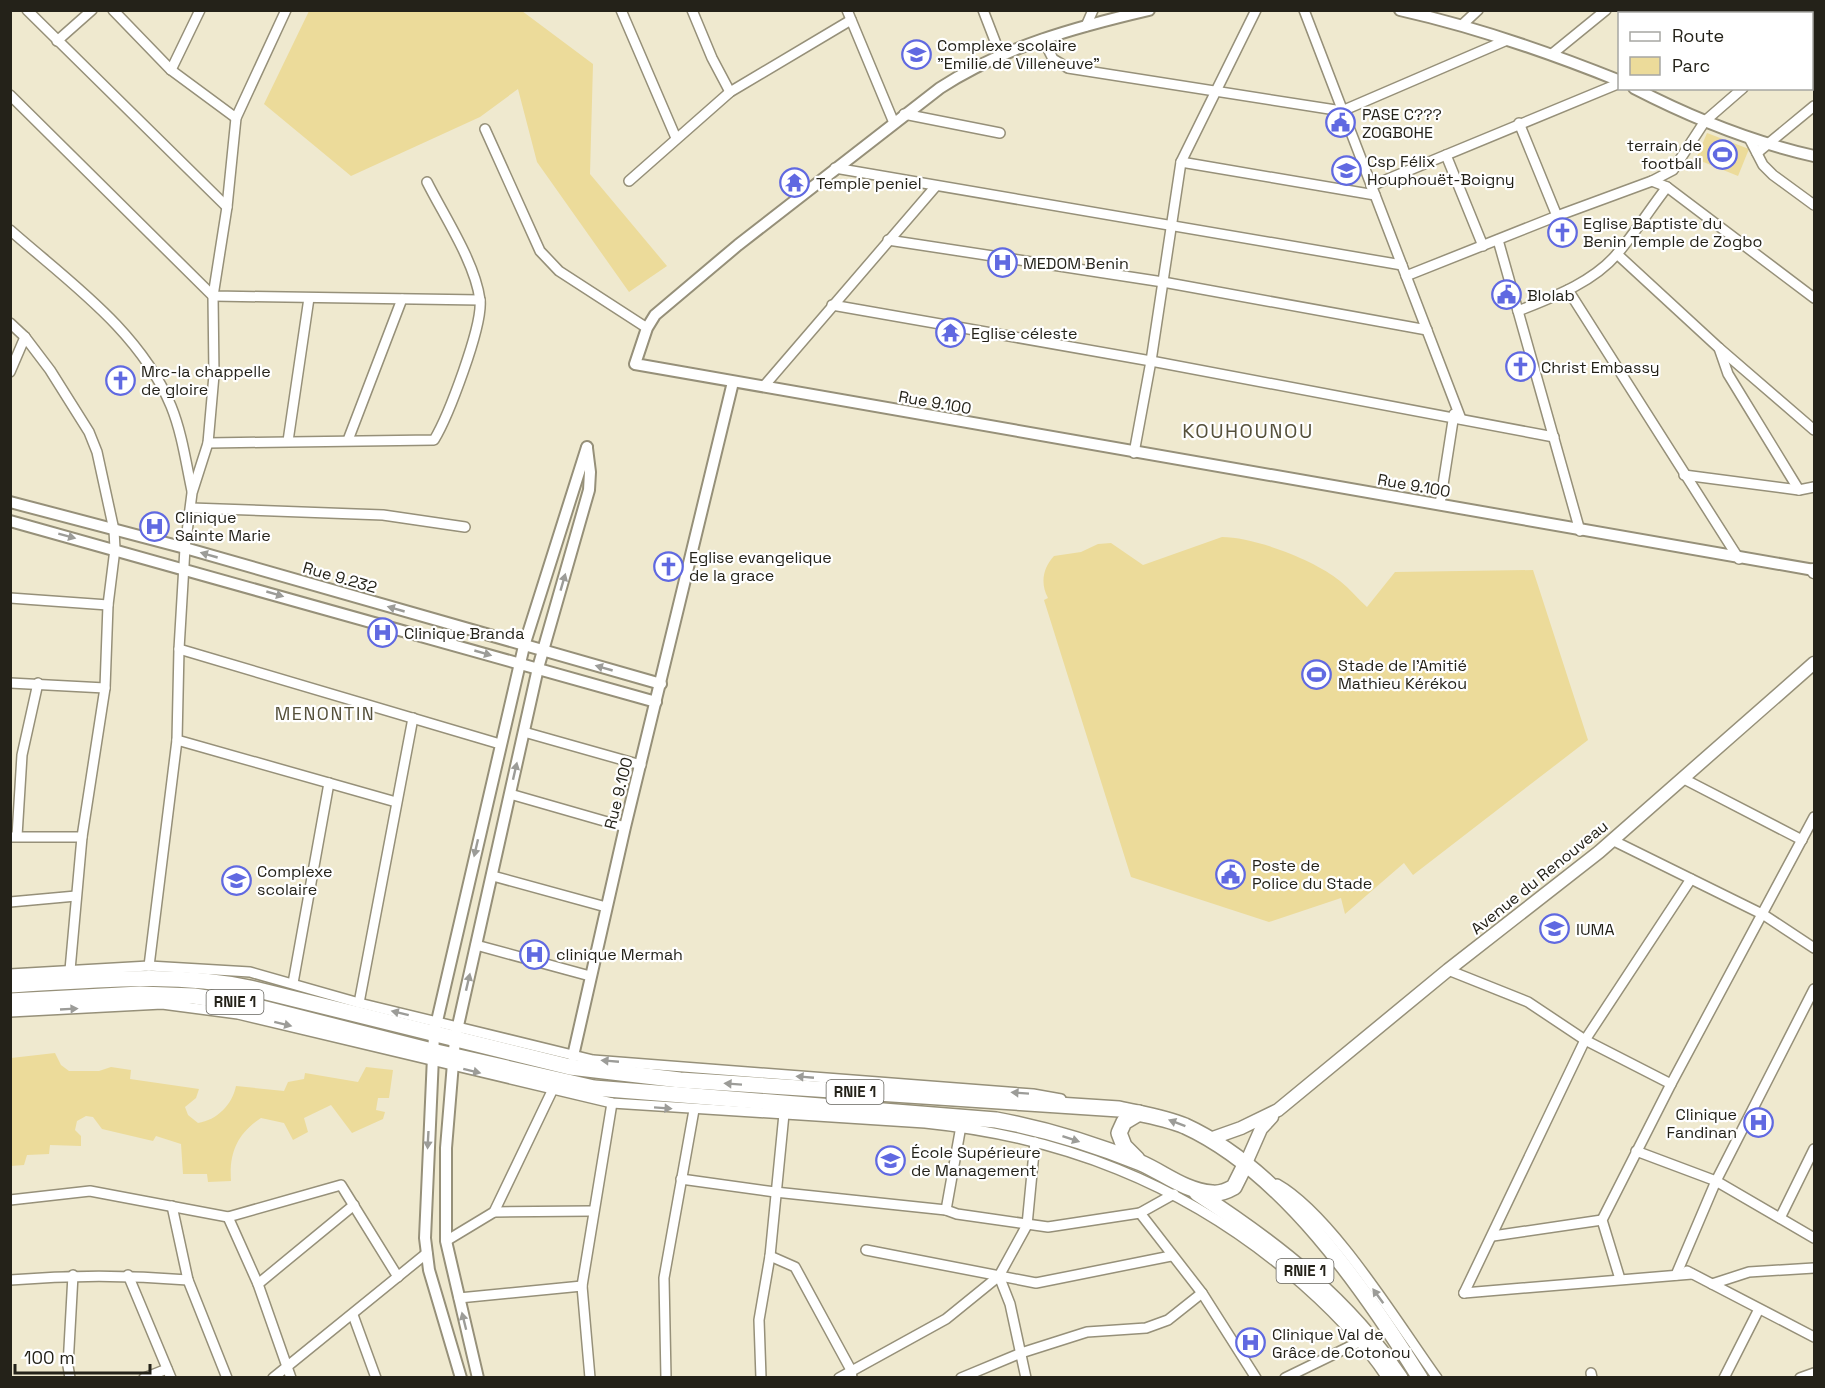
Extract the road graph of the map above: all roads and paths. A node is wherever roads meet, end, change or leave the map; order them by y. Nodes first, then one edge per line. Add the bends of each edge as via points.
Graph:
1 (27, 10) edge
2 (92, 10) edge
3 (113, 10) edge
4 (200, 10) edge
5 (286, 10) edge
6 (621, 10) edge
7 (692, 10) edge
8 (847, 10) edge
9 (983, 10) edge
10 (1093, 10) edge
11 (1149, 10) edge
12 (1256, 10) edge
13 (1304, 10) edge
14 (1400, 10) edge
15 (1478, 10) edge
16 (1606, 10) edge
17 (850, 20) junction
18 (1463, 24) junction
19 (1086, 26) junction
20 (1043, 39) junction
21 (1507, 40) junction
22 (57, 41) junction
23 (1000, 54) junction
24 (1552, 54) junction
25 (171, 70) junction
26 (1618, 81) edge
27 (1618, 83) edge
28 (1638, 90) edge
29 (1741, 90) edge
30 (1216, 91) junction
31 (730, 92) junction
32 (10, 95) edge
33 (1815, 106) edge
34 (1342, 111) junction
35 (904, 114) junction
36 (236, 118) junction
37 (1704, 121) junction
38 (894, 123) junction
39 (1519, 123) junction
40 (485, 129) dead end
41 (1000, 133) dead end
42 (676, 138) junction
43 (1749, 138) junction
44 (1767, 145) junction
45 (1757, 153) junction
46 (1446, 155) junction
47 (1815, 156) edge
48 (1180, 162) junction
49 (835, 168) junction
50 (629, 181) dead end
51 (1652, 181) junction
52 (427, 182) dead end
53 (936, 186) junction
54 (1667, 187) junction
55 (1373, 191) junction
56 (1815, 205) edge
57 (227, 207) junction
58 (1557, 216) junction
59 (1171, 225) junction
60 (10, 230) edge
61 (888, 240) junction
62 (1498, 240) junction
63 (1483, 246) junction
64 (1617, 254) junction
65 (1402, 265) junction
66 (1406, 276) junction
67 (1163, 282) junction
68 (1569, 290) junction
69 (213, 296) junction
70 (309, 298) junction
71 (1815, 298) edge
72 (402, 299) junction
73 (480, 300) junction
74 (832, 305) junction
75 (1518, 311) junction
76 (10, 323) edge
77 (647, 328) junction
78 (1427, 330) junction
79 (26, 337) junction
80 (1719, 348) junction
81 (1151, 361) junction
82 (10, 372) edge
83 (733, 382) junction
84 (764, 386) junction
85 (1457, 418) junction
86 (1815, 430) edge
87 (1554, 437) junction
88 (348, 440) junction
89 (288, 441) junction
90 (208, 443) junction
91 (1134, 453) junction
92 (1684, 475) junction
93 (1815, 488) edge
94 (1799, 490) junction
95 (192, 493) junction
96 (10, 502) edge
97 (1440, 504) junction
98 (190, 508) junction
99 (10, 521) edge
100 (465, 527) dead end
101 (114, 530) junction
102 (1580, 531) junction
103 (185, 548) junction
104 (115, 549) junction
105 (552, 549) junction
106 (571, 555) junction
107 (1739, 559) junction
108 (184, 568) junction
109 (1814, 571) edge
110 (10, 598) edge
111 (108, 604) junction
112 (524, 646) junction
113 (178, 649) junction
114 (543, 651) junction
115 (520, 663) junction
116 (538, 668) junction
117 (1813, 668) edge
118 (10, 683) edge
119 (38, 683) junction
120 (661, 684) junction
121 (105, 688) junction
122 (656, 702) junction
123 (413, 718) junction
124 (524, 732) junction
125 (177, 740) junction
126 (500, 744) junction
127 (10, 755) edge
128 (22, 755) junction
129 (641, 765) junction
130 (1684, 779) junction
131 (329, 783) junction
132 (510, 794) junction
133 (396, 802) junction
134 (1815, 817) edge
135 (625, 827) junction
136 (14, 837) edge
137 (82, 837) junction
138 (1612, 840) junction
139 (1802, 840) junction
140 (493, 876) junction
141 (1690, 879) junction
142 (75, 896) junction
143 (10, 902) edge
144 (606, 907) junction
145 (1764, 915) junction
146 (476, 945) junction
147 (1815, 948) edge
148 (149, 966) junction
149 (70, 970) junction
150 (1448, 970) junction
151 (10, 974) edge
152 (590, 976) junction
153 (293, 983) junction
154 (10, 986) edge
155 (1815, 989) edge
156 (10, 1001) edge
157 (359, 1003) junction
158 (10, 1012) edge
159 (436, 1028) junction
160 (456, 1033) junction
161 (1585, 1040) junction
162 (433, 1056) junction
163 (573, 1056) junction
164 (453, 1061) junction
165 (1671, 1084) junction
166 (552, 1091) junction
167 (612, 1104) junction
168 (1119, 1109) junction
169 (694, 1110) junction
170 (1278, 1110) junction
171 (1139, 1113) junction
172 (784, 1114) junction
173 (961, 1126) junction
174 (1210, 1138) junction
175 (1035, 1142) junction
176 (1815, 1149) edge
177 (1636, 1151) junction
178 (1246, 1162) junction
179 (1142, 1164) junction
180 (1258, 1174) junction
181 (681, 1179) junction
182 (1716, 1181) junction
183 (1189, 1188) junction
184 (775, 1192) junction
185 (1174, 1194) junction
186 (10, 1200) edge
187 (354, 1205) junction
188 (172, 1206) junction
189 (946, 1210) junction
190 (494, 1212) junction
191 (592, 1212) junction
192 (1140, 1213) junction
193 (228, 1217) junction
194 (1780, 1218) junction
195 (1602, 1220) junction
196 (1027, 1226) junction
197 (1493, 1236) junction
198 (1815, 1238) edge
199 (446, 1240) junction
200 (866, 1250) dead end
201 (427, 1253) junction
202 (770, 1256) junction
203 (1171, 1256) junction
204 (1815, 1268) edge
205 (1678, 1271) junction
206 (73, 1275) junction
207 (128, 1275) junction
208 (398, 1276) junction
209 (999, 1276) junction
210 (1620, 1279) junction
211 (10, 1280) edge
212 (188, 1280) junction
213 (258, 1284) junction
214 (1712, 1284) junction
215 (582, 1286) junction
216 (1202, 1293) junction
217 (459, 1298) junction
218 (1759, 1309) junction
219 (353, 1315) junction
220 (1815, 1337) edge
221 (1359, 1342) junction
222 (1021, 1353) junction
223 (286, 1366) junction
224 (169, 1373) edge
225 (1815, 1373) edge
226 (851, 1374) edge
227 (70, 1377) edge
228 (144, 1377) edge
229 (227, 1377) edge
230 (273, 1377) edge
231 (291, 1377) edge
232 (376, 1377) edge
233 (461, 1377) edge
234 (478, 1377) edge
235 (590, 1377) edge
236 (666, 1377) edge
237 (761, 1377) edge
238 (839, 1377) edge
239 (961, 1377) edge
240 (1026, 1377) edge
241 (1256, 1377) edge
242 (1286, 1377) edge
243 (1387, 1377) edge
244 (1400, 1377) edge
245 (1420, 1377) edge
246 (1437, 1377) edge
247 (1724, 1377) edge
248 (1800, 1377) edge

1 - 22 street
2 - 22 street
3 - 25 street
4 - 25 street
5 - 36 street
6 - 42 street
7 - 31 street
8 - 17 street
9 - 23 street
10 - 19 street
11 - 19 street
12 - 30 street
13 - 34 street
14 - 18 street
15 - 18 street
16 - 24 street
17 - 31 street
17 - 38 street
18 - 21 street
19 - 20 street
20 - 23 street
20 - 30 street via 1053,58 1068,68
21 - 24 street
21 - 34 street
22 - 57 street
23 - 35 street via 955,78
24 - 26 street
25 - 36 street
27 - 39 street
28 - 37 street
29 - 37 street
30 - 34 street
30 - 48 street
31 - 42 street
32 - 69 street
33 - 44 street
34 - 55 street
35 - 38 street
35 - 41 street
36 - 57 street
37 - 43 street
37 - 51 street via 1679,164
38 - 49 street
39 - 46 street
39 - 58 street
40 - 77 street via 540,251 559,272
42 - 50 street
43 - 44 street
43 - 45 street
44 - 45 street
44 - 47 street
45 - 56 street via 1773,175
46 - 55 street
46 - 63 street
48 - 55 street
48 - 59 street
49 - 53 street
49 - 77 street via 656,315
51 - 54 street
51 - 58 street
52 - 73 street via 458,242
53 - 59 street
53 - 61 street
54 - 64 street
54 - 71 street
55 - 65 street
57 - 69 street
58 - 62 street
59 - 65 street
59 - 67 street
60 - 95 street via 111,319 148,364 171,406
61 - 67 street
61 - 74 street
62 - 63 street
62 - 75 street
63 - 66 street
64 - 68 street
64 - 80 street
65 - 66 street
66 - 78 street
67 - 78 street
67 - 81 street
68 - 75 street
68 - 92 street
69 - 70 street
69 - 90 street via 214,375
70 - 72 street
70 - 89 street
72 - 73 street
72 - 88 street
73 - 88 street via 467,356 444,424 434,440
74 - 81 street
74 - 84 street
75 - 87 street
76 - 79 street
77 - 83 street via 635,364
78 - 85 street
79 - 82 street
79 - 101 street via 89,432
80 - 86 street
80 - 94 street via 1728,374
81 - 85 street
81 - 91 street
83 - 84 street, Rue 9.100
83 - 120 street, Rue 9.100
84 - 91 street, Rue 9.100
85 - 87 street
85 - 97 street
87 - 102 street
88 - 89 street
89 - 90 street
90 - 95 street
91 - 97 street, Rue 9.100
92 - 94 street
92 - 107 street
93 - 94 street
95 - 98 street
96 - 101 street, Rue 9.232
97 - 102 street, Rue 9.100
98 - 100 street via 383,515
98 - 103 street
99 -> 104 street, Rue 9.232
101 - 103 street, Rue 9.232
101 - 104 street
102 - 107 street, Rue 9.100
103 - 108 street
112 -> 103 street, Rue 9.232
104 - 108 street, Rue 9.232
104 - 111 street
105 - 106 street
105 - 106 street via 587,447 589,490
105 - 112 street
114 -> 106 street
107 - 109 street, Rue 9.100
108 - 113 street
108 -> 115 street, Rue 9.232
110 - 111 street
111 - 121 street
112 - 114 street, Rue 9.232
112 - 115 street
113 - 123 street
113 - 125 street
114 - 116 street
120 -> 114 street, Rue 9.232
115 - 116 street, Rue 9.232
115 - 126 street
116 - 122 street, Rue 9.232
116 - 124 street
117 - 130 main road, Avenue du Renouveau
118 - 119 street
119 - 121 street
119 - 128 street
120 - 122 street, Rue 9.100
121 - 137 street
122 - 129 street, Rue 9.100
123 - 126 street
123 - 133 street
124 - 129 street
132 -> 124 street
125 - 131 street
125 - 148 street
126 -> 159 street
127 - 128 street
128 - 136 street
129 - 135 street, Rue 9.100
130 - 138 main road, Avenue du Renouveau
130 - 139 street
131 - 133 street
131 - 153 street
132 - 135 street
132 - 140 street
133 - 157 street
134 - 139 street
135 - 144 street, Rue 9.100
136 - 137 street
137 - 142 street
138 - 141 street
138 - 150 main road, Avenue du Renouveau
139 - 145 street
140 - 144 street
140 - 146 street
141 - 145 street
141 - 161 street
142 - 143 street
142 - 149 street
144 - 152 street, Rue 9.100
145 - 147 street
145 - 165 street
146 - 152 street
160 -> 146 street
148 - 149 street
148 - 153 street via 250,972
149 - 151 street
150 - 161 street via 1528,1002
150 - 170 main road, Avenue du Renouveau
152 - 163 street, Rue 9.100
153 - 157 street
154 - 159 highway, RNIE 1 via 139,978 199,979
155 - 182 street
156 - 162 highway, RNIE 1 via 140,994 195,996 246,1004
159 -> 157 street
158 -> 162 street via 185,1005
159 - 160 highway, RNIE 1
159 - 162 street
160 - 163 street
160 - 164 street
168 -> 160 highway, RNIE 1 via 638,1077 570,1067
161 - 165 street
161 - 197 street
162 - 164 highway, RNIE 1
162 -> 201 street via 426,1182
168 -> 163 street via 1033,1094
164 -> 166 street
164 -> 179 highway, RNIE 1 via 624,1091 996,1120 1055,1133
164 - 199 street via 446,1148
165 - 177 street
166 - 167 street
166 - 190 street
167 -> 169 street
167 - 191 street
168 - 171 highway, RNIE 1
169 - 172 street
169 - 181 street
170 - 174 main road, Avenue du Renouveau
170 - 178 main road, Avenue du Renouveau via 1261,1129
174 -> 171 highway, RNIE 1 via 1184,1125
171 - 179 highway via 1124,1122 1119,1133 1124,1146
172 - 173 street
172 - 184 street
173 - 175 street
173 - 189 street
174 - 178 highway, RNIE 1
175 - 185 street via 1111,1165
175 - 196 street
176 - 194 street
177 - 182 street
177 - 195 street
178 - 180 highway, RNIE 1
178 - 183 highway via 1238,1181 1227,1191 1212,1193
179 - 183 highway, RNIE 1
180 - 245 highway, RNIE 1 via 1347,1272
246 -> 180 street via 1303,1203
181 - 184 street
181 - 236 street via 664,1278
182 - 194 street
182 - 205 street
183 - 244 highway, RNIE 1 via 1280,1250 1321,1286
184 - 189 street
184 - 202 street
185 - 192 street
185 - 221 street via 1266,1254 1323,1303
186 - 188 street via 90,1191
187 - 193 street via 339,1185
187 - 208 street
187 - 213 street
188 - 193 street
188 - 212 street
189 - 196 street
190 - 191 street
190 - 199 street
191 - 215 street
192 - 196 street via 1048,1227
192 - 203 street
193 - 213 street
194 - 198 street
195 - 197 street
195 - 210 street
196 - 209 street
197 - 210 street via 1464,1293
199 - 217 street
200 - 209 street
201 - 208 street
201 - 233 street
202 - 226 street via 795,1267
202 - 237 street via 759,1320
203 - 209 street via 1036,1283
203 - 216 street
204 - 214 street via 1749,1272
205 - 210 street
205 - 214 street
206 - 207 street
206 - 211 street
206 - 227 street
207 - 212 street
207 - 224 street
208 - 219 street
209 - 222 street
209 - 226 street via 946,1319
212 - 229 street
213 - 223 street
214 - 218 street
215 - 217 street
215 - 235 street
216 - 222 street via 1168,1320 1146,1328 1087,1332
216 - 241 street
234 -> 217 street
218 - 220 street
218 - 247 street
219 - 223 street
219 - 232 street
221 - 242 street
221 - 243 street
222 - 239 street
222 - 240 street
223 - 230 street
223 - 231 street
224 - 228 street
225 - 248 street
226 - 238 street

